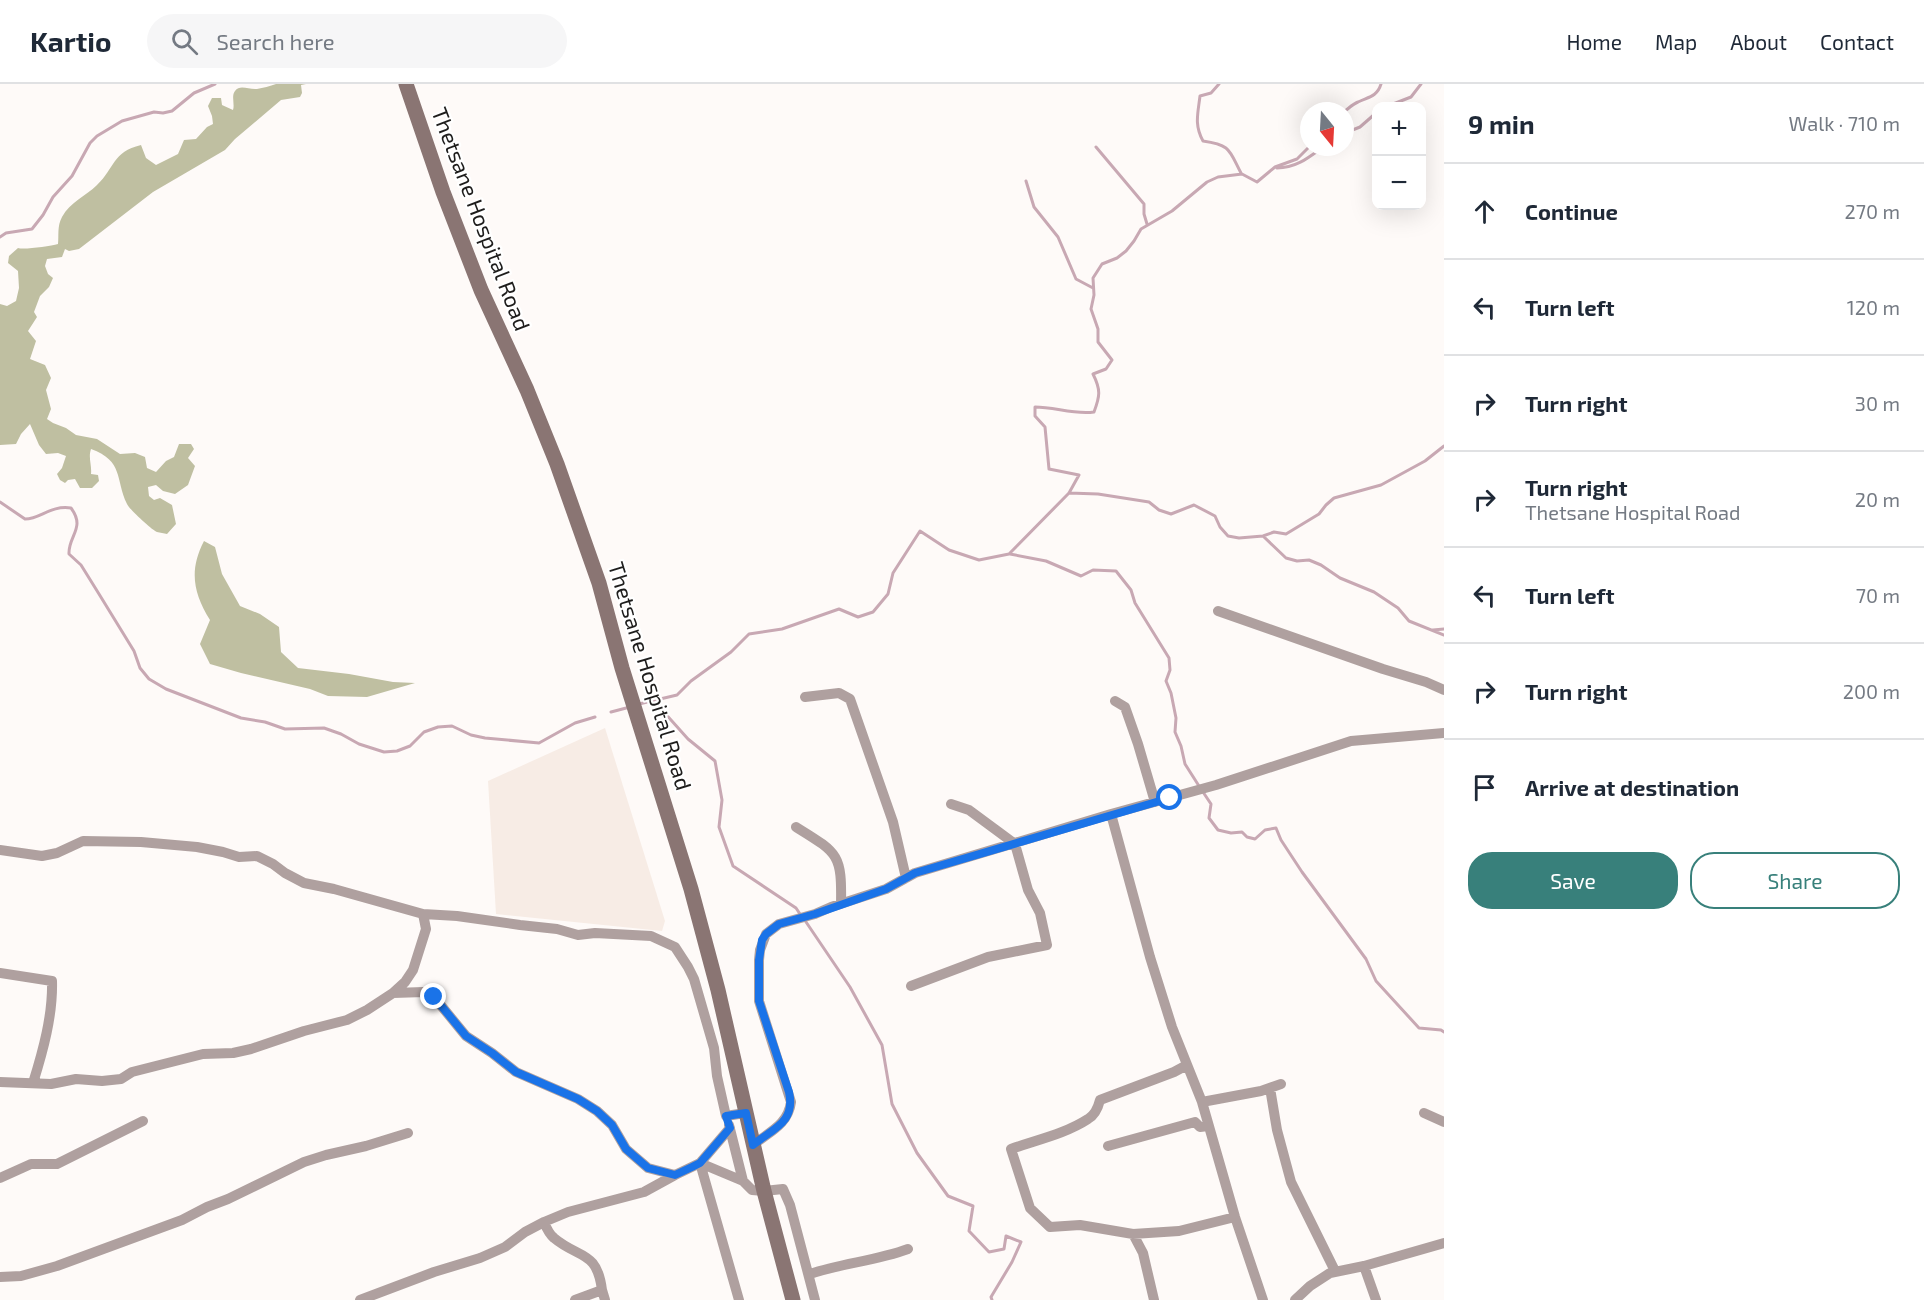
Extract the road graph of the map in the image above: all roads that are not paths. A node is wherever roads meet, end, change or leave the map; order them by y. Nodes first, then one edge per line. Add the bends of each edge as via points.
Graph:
1 (406, 84) edge
2 (1218, 611) dead end
3 (1444, 690) edge
4 (805, 697) dead end
5 (1115, 700) dead end
6 (1444, 733) edge
7 (1155, 802) junction
8 (951, 804) dead end
9 (1111, 814) junction
10 (796, 827) dead end
11 (1016, 844) junction
12 (0, 850) edge
13 (906, 878) junction
14 (841, 904) junction
15 (423, 914) junction
16 (0, 973) edge
17 (911, 986) dead end
18 (393, 993) junction
19 (1187, 1065) junction
20 (0, 1082) edge
21 (33, 1083) junction
22 (1202, 1102) junction
23 (746, 1113) junction
24 (1424, 1113) dead end
25 (726, 1116) junction
26 (144, 1121) dead end
27 (1444, 1122) edge
28 (1208, 1126) junction
29 (730, 1128) junction
30 (408, 1133) dead end
31 (753, 1145) junction
32 (1108, 1146) dead end
33 (700, 1163) junction
34 (675, 1175) junction
35 (0, 1178) edge
36 (743, 1181) junction
37 (764, 1191) junction
38 (1235, 1217) junction
39 (544, 1222) junction
40 (1133, 1234) junction
41 (1444, 1242) edge
42 (908, 1249) dead end
43 (1364, 1266) junction
44 (1335, 1271) junction
45 (810, 1274) junction
46 (0, 1277) edge
47 (604, 1295) edge
48 (375, 1298) edge
49 (360, 1300) edge
50 (574, 1300) edge
51 (739, 1300) edge
52 (793, 1300) edge
53 (815, 1300) edge
54 (1154, 1300) edge
55 (1263, 1300) edge
56 (1295, 1300) edge
57 (1376, 1300) edge

1 - 23 main road, Thetsane Hospital Road via 443,192 570,499 599,583 692,889
2 - 3 street
4 - 13 street via 839,693 850,699 893,822
5 - 7 street via 1125,707
6 - 7 street via 1351,741
7 - 9 street
8 - 11 street via 969,810
9 - 11 street
9 - 19 street via 1150,957
10 - 14 street via 825,845 839,862
11 - 13 street
11 - 17 street via 1047,945 988,957
12 - 15 street via 42,856 83,842 141,842 197,847 239,857 257,856 304,883
13 - 14 street
14 - 31 street via 779,924 766,934 760,950 759,1001 791,1102 780,1125
15 - 18 street via 426,928 413,970
15 - 25 street via 557,929 578,935 651,936 675,947 694,980 708,1023
16 - 21 street via 52,981 52,1007
18 - 21 street via 347,1020 250,1049 203,1054 132,1072 121,1079
18 - 34 street via 424,992 434,997 466,1036 516,1072 597,1111 612,1125 626,1149 648,1168
19 - 22 street
19 - 40 street via 1100,1100 1089,1119 1011,1149 1030,1208 1050,1227 1080,1225
20 - 21 street
22 - 28 street
22 - 44 street via 1275,1086 1277,1130 1291,1182
23 - 25 street
23 - 31 main road, Thetsane Hospital Road
24 - 27 street
25 - 29 street
26 - 35 street via 57,1164 31,1164
28 - 32 street via 1195,1122
28 - 38 street
29 - 33 street
29 - 36 street
30 - 46 street via 304,1162 182,1220 57,1266
31 - 37 main road, Thetsane Hospital Road
33 - 34 street
33 - 36 street
33 - 51 street
34 - 39 street via 644,1192
36 - 37 street via 752,1190
37 - 45 street via 783,1189
37 - 52 main road, Thetsane Hospital Road
38 - 40 street via 1179,1232
38 - 55 street
39 - 47 street via 552,1237 595,1264
39 - 48 street via 486,1256 434,1272
40 - 54 street via 1143,1253
41 - 43 street
42 - 45 street
43 - 44 street
43 - 57 street
44 - 56 street
45 - 53 street
47 - 50 street
48 - 49 street

